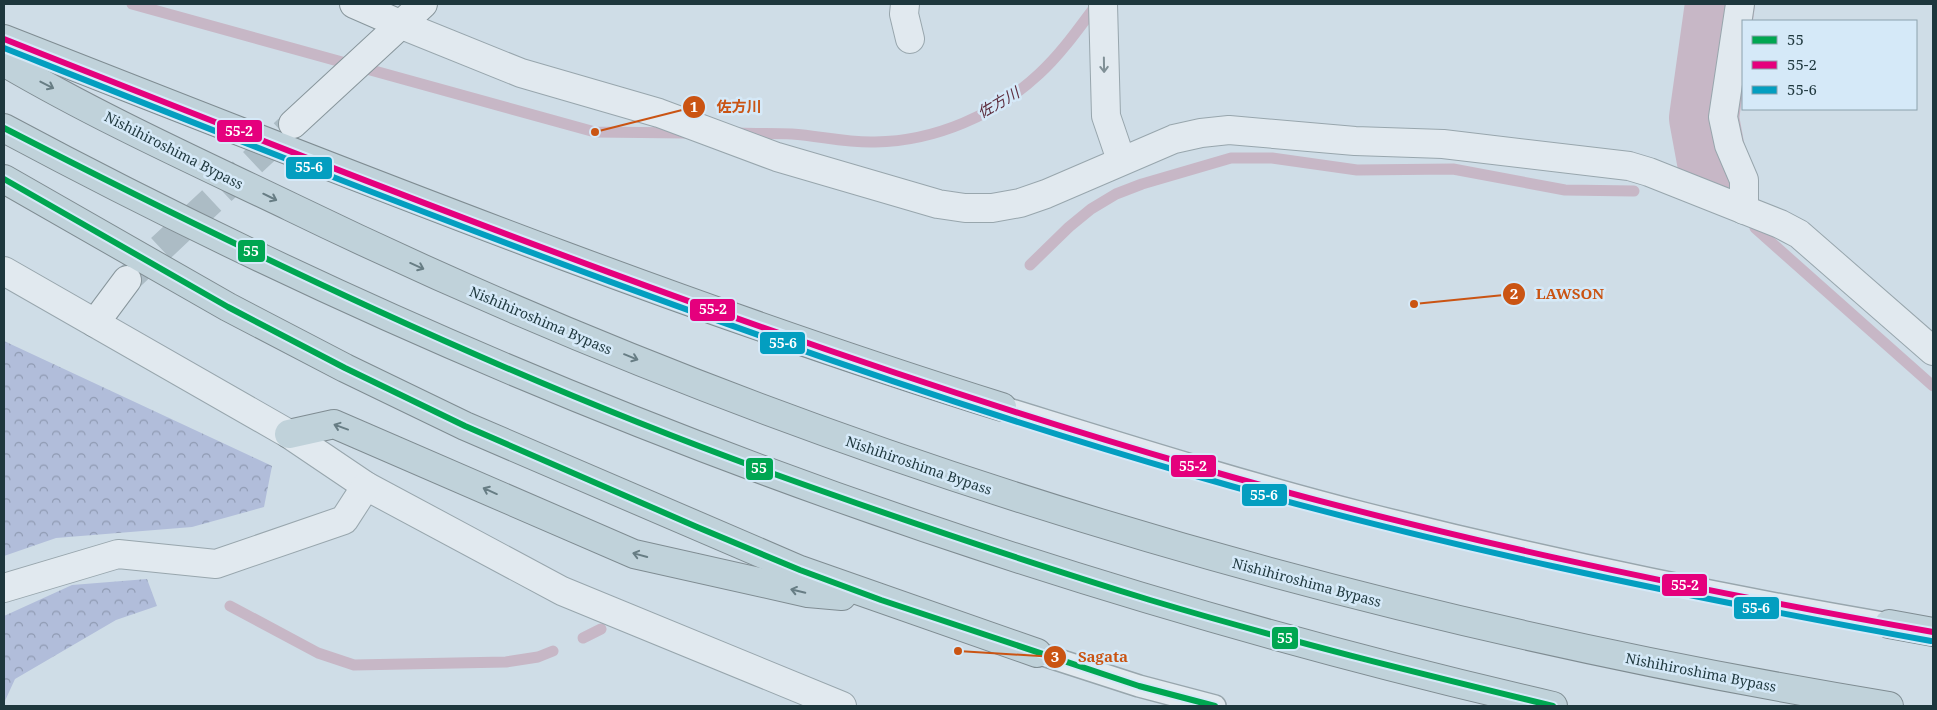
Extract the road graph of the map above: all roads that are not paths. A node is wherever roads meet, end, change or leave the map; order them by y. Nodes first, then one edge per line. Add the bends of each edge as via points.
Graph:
1 (354, 4) edge
2 (423, 4) edge
3 (905, 4) edge
4 (1740, 4) edge
5 (1103, 10) edge
6 (402, 25) junction
7 (4, 39) edge
8 (910, 39) dead end
9 (4, 62) edge
10 (293, 124) tunnel mouth
11 (4, 128) edge
12 (1121, 160) junction
13 (4, 178) edge
14 (1750, 212) junction
15 (4, 271) edge
16 (127, 280) tunnel mouth
17 (95, 323) junction
18 (1933, 351) edge
19 (1002, 407) joint
20 (289, 434) junction
21 (366, 486) junction
22 (4, 588) edge
23 (881, 600) junction
24 (1889, 624) joint
25 (1933, 632) edge
26 (1037, 652) joint
27 (842, 706) edge
28 (1215, 706) edge
29 (1554, 706) edge
30 (1889, 706) edge

1 - 6 street
2 - 6 street
3 - 8 street
4 - 14 street via 1723,117 1729,145 1744,180
5 -> 12 street via 1106,116
6 - 10 street
6 - 12 street via 521,73 659,113 777,157 938,204 992,208 1020,203
7 - 19 highway via 691,304
9 -> 30 highway, Nishihiroshima Bypass via 209,168 365,243 684,379 846,440 1010,496 1314,585 1510,633 1679,669
11 - 29 highway via 100,180 416,330 591,405 758,470 1099,586 1272,636
12 - 14 street via 1174,139 1229,130 1355,141 1451,144 1638,168
13 - 23 highway via 228,307 465,426 705,531
14 - 18 street via 1799,234
15 - 17 street
16 - 17 street
17 - 20 street
19 - 24 lane via 1371,515 1507,548
20 - 21 street
23 -> 20 highway via 808,593 634,554 334,424
21 - 22 street via 344,520 216,564 118,554
21 - 27 street via 562,591
23 - 26 highway
24 - 25 highway
26 - 28 lane via 1139,686

